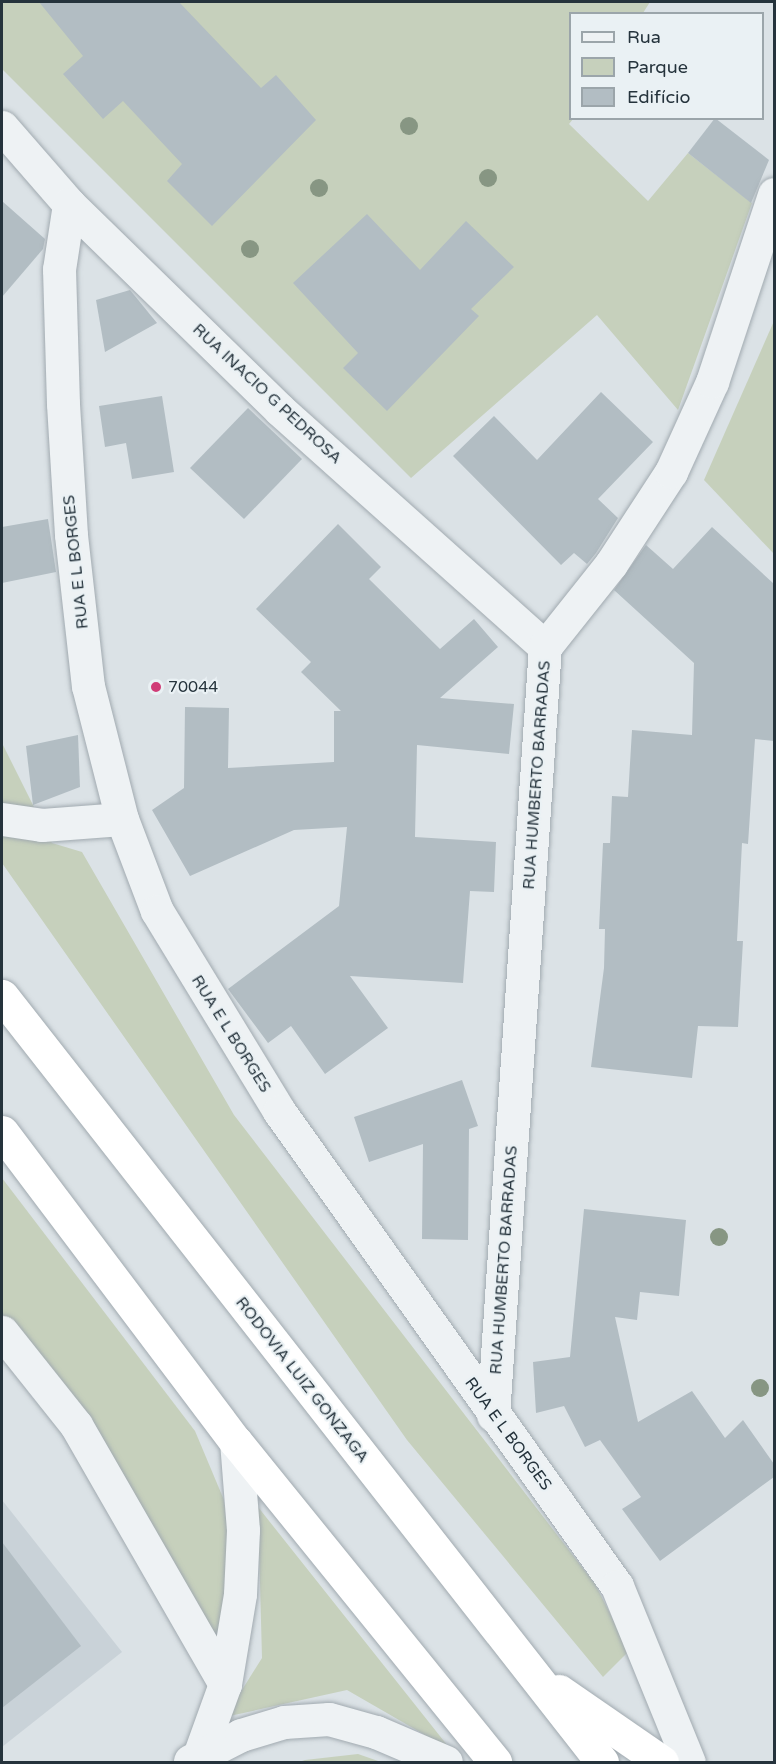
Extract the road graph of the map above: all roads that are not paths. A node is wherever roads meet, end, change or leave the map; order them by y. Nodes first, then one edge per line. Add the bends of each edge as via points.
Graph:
1 (2, 127) edge
2 (774, 194) edge
3 (69, 204) junction
4 (545, 647) junction
5 (2, 819) edge
6 (122, 819) junction
7 (2, 996) edge
8 (2, 1132) edge
9 (2, 1332) edge
10 (493, 1415) junction
11 (236, 1442) junction
12 (530, 1671) junction
13 (225, 1684) junction
14 (195, 1758) edge
15 (446, 1762) edge
16 (495, 1762) edge
17 (603, 1762) edge
18 (662, 1762) edge
19 (689, 1762) edge

1 - 3 street, RUA INACIO G PEDROSA
2 - 4 street, RUA HUMBERTO BARRADAS via 712,382 671,472 611,564
3 - 4 street, RUA INACIO G PEDROSA via 280,410
3 - 6 street, RUA E L BORGES via 60,279 71,535 88,686
4 - 10 street, RUA HUMBERTO BARRADAS
5 - 6 street via 42,825
6 - 10 street, RUA E L BORGES via 157,911 267,1092
7 - 12 highway, RODOVIA LUIZ GONZAGA
8 - 11 highway
9 - 13 street via 76,1425
10 - 19 street, RUA E L BORGES via 617,1586
11 - 13 street via 243,1530 240,1594
11 - 16 highway
12 - 17 highway, RODOVIA LUIZ GONZAGA
12 - 18 highway
13 - 14 street
14 - 15 street via 241,1735 285,1722 329,1719 376,1732

